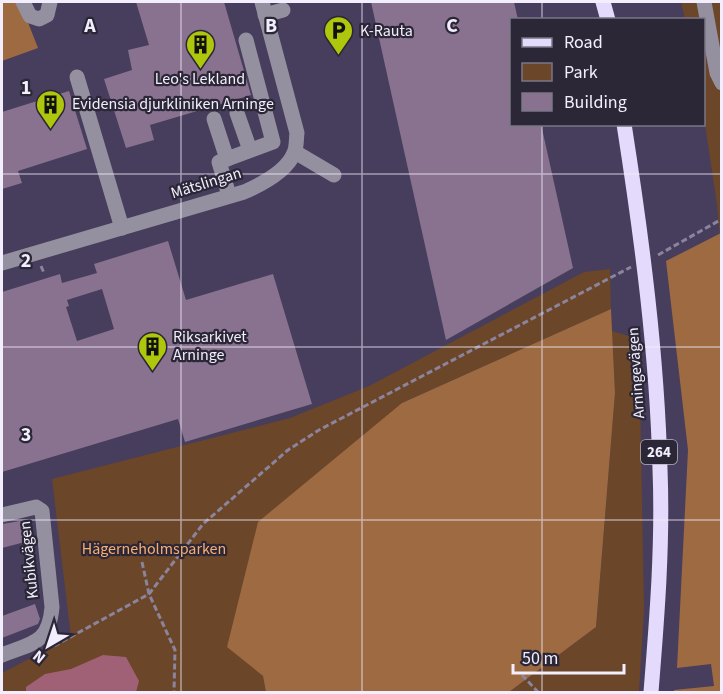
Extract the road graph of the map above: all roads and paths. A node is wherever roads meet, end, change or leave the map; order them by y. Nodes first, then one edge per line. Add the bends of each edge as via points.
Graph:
1 (23, 2) edge
2 (50, 2) edge
3 (603, 2) edge
4 (704, 2) edge
5 (264, 8) edge
6 (283, 10) dead end
7 (607, 18) edge
8 (705, 18) edge
9 (705, 19) edge
10 (246, 40) dead end
11 (77, 77) dead end
12 (722, 83) edge
13 (237, 113) dead end
14 (214, 119) dead end
15 (624, 126) edge
16 (250, 150) junction
17 (295, 152) junction
18 (227, 159) junction
19 (334, 175) dead end
20 (229, 195) junction
21 (722, 219) edge
22 (122, 228) junction
23 (654, 258) dead end
24 (2, 263) edge
25 (632, 267) dead end
26 (2, 515) edge
27 (142, 562) dead end
28 (149, 594) junction
29 (51, 648) dead end
30 (2, 656) edge
31 (522, 675) dead end
32 (174, 693) edge
33 (538, 693) edge
34 (651, 693) edge

1 - 2 street via 30,16 39,19 47,15
3 - 7 main road
4 - 8 street
5 - 6 street
5 - 17 street via 297,133
9 - 12 street
10 - 16 street via 273,142
11 - 22 street
13 - 16 street
14 - 18 street
15 - 34 main road, Arningevägen / 264 via 650,319 660,469 660,590
16 - 18 street
17 - 19 street
17 - 20 street, Mätslingan via 264,183
18 - 20 street via 219,162
20 - 22 street, Mätslingan
21 - 23 path
22 - 24 street, Mätslingan
25 - 28 path via 296,445 203,524
26 - 30 street, Kubikvägen via 36,507 42,511 52,607 45,635
27 - 28 path
28 - 29 path
28 - 32 path via 175,650
31 - 33 path

